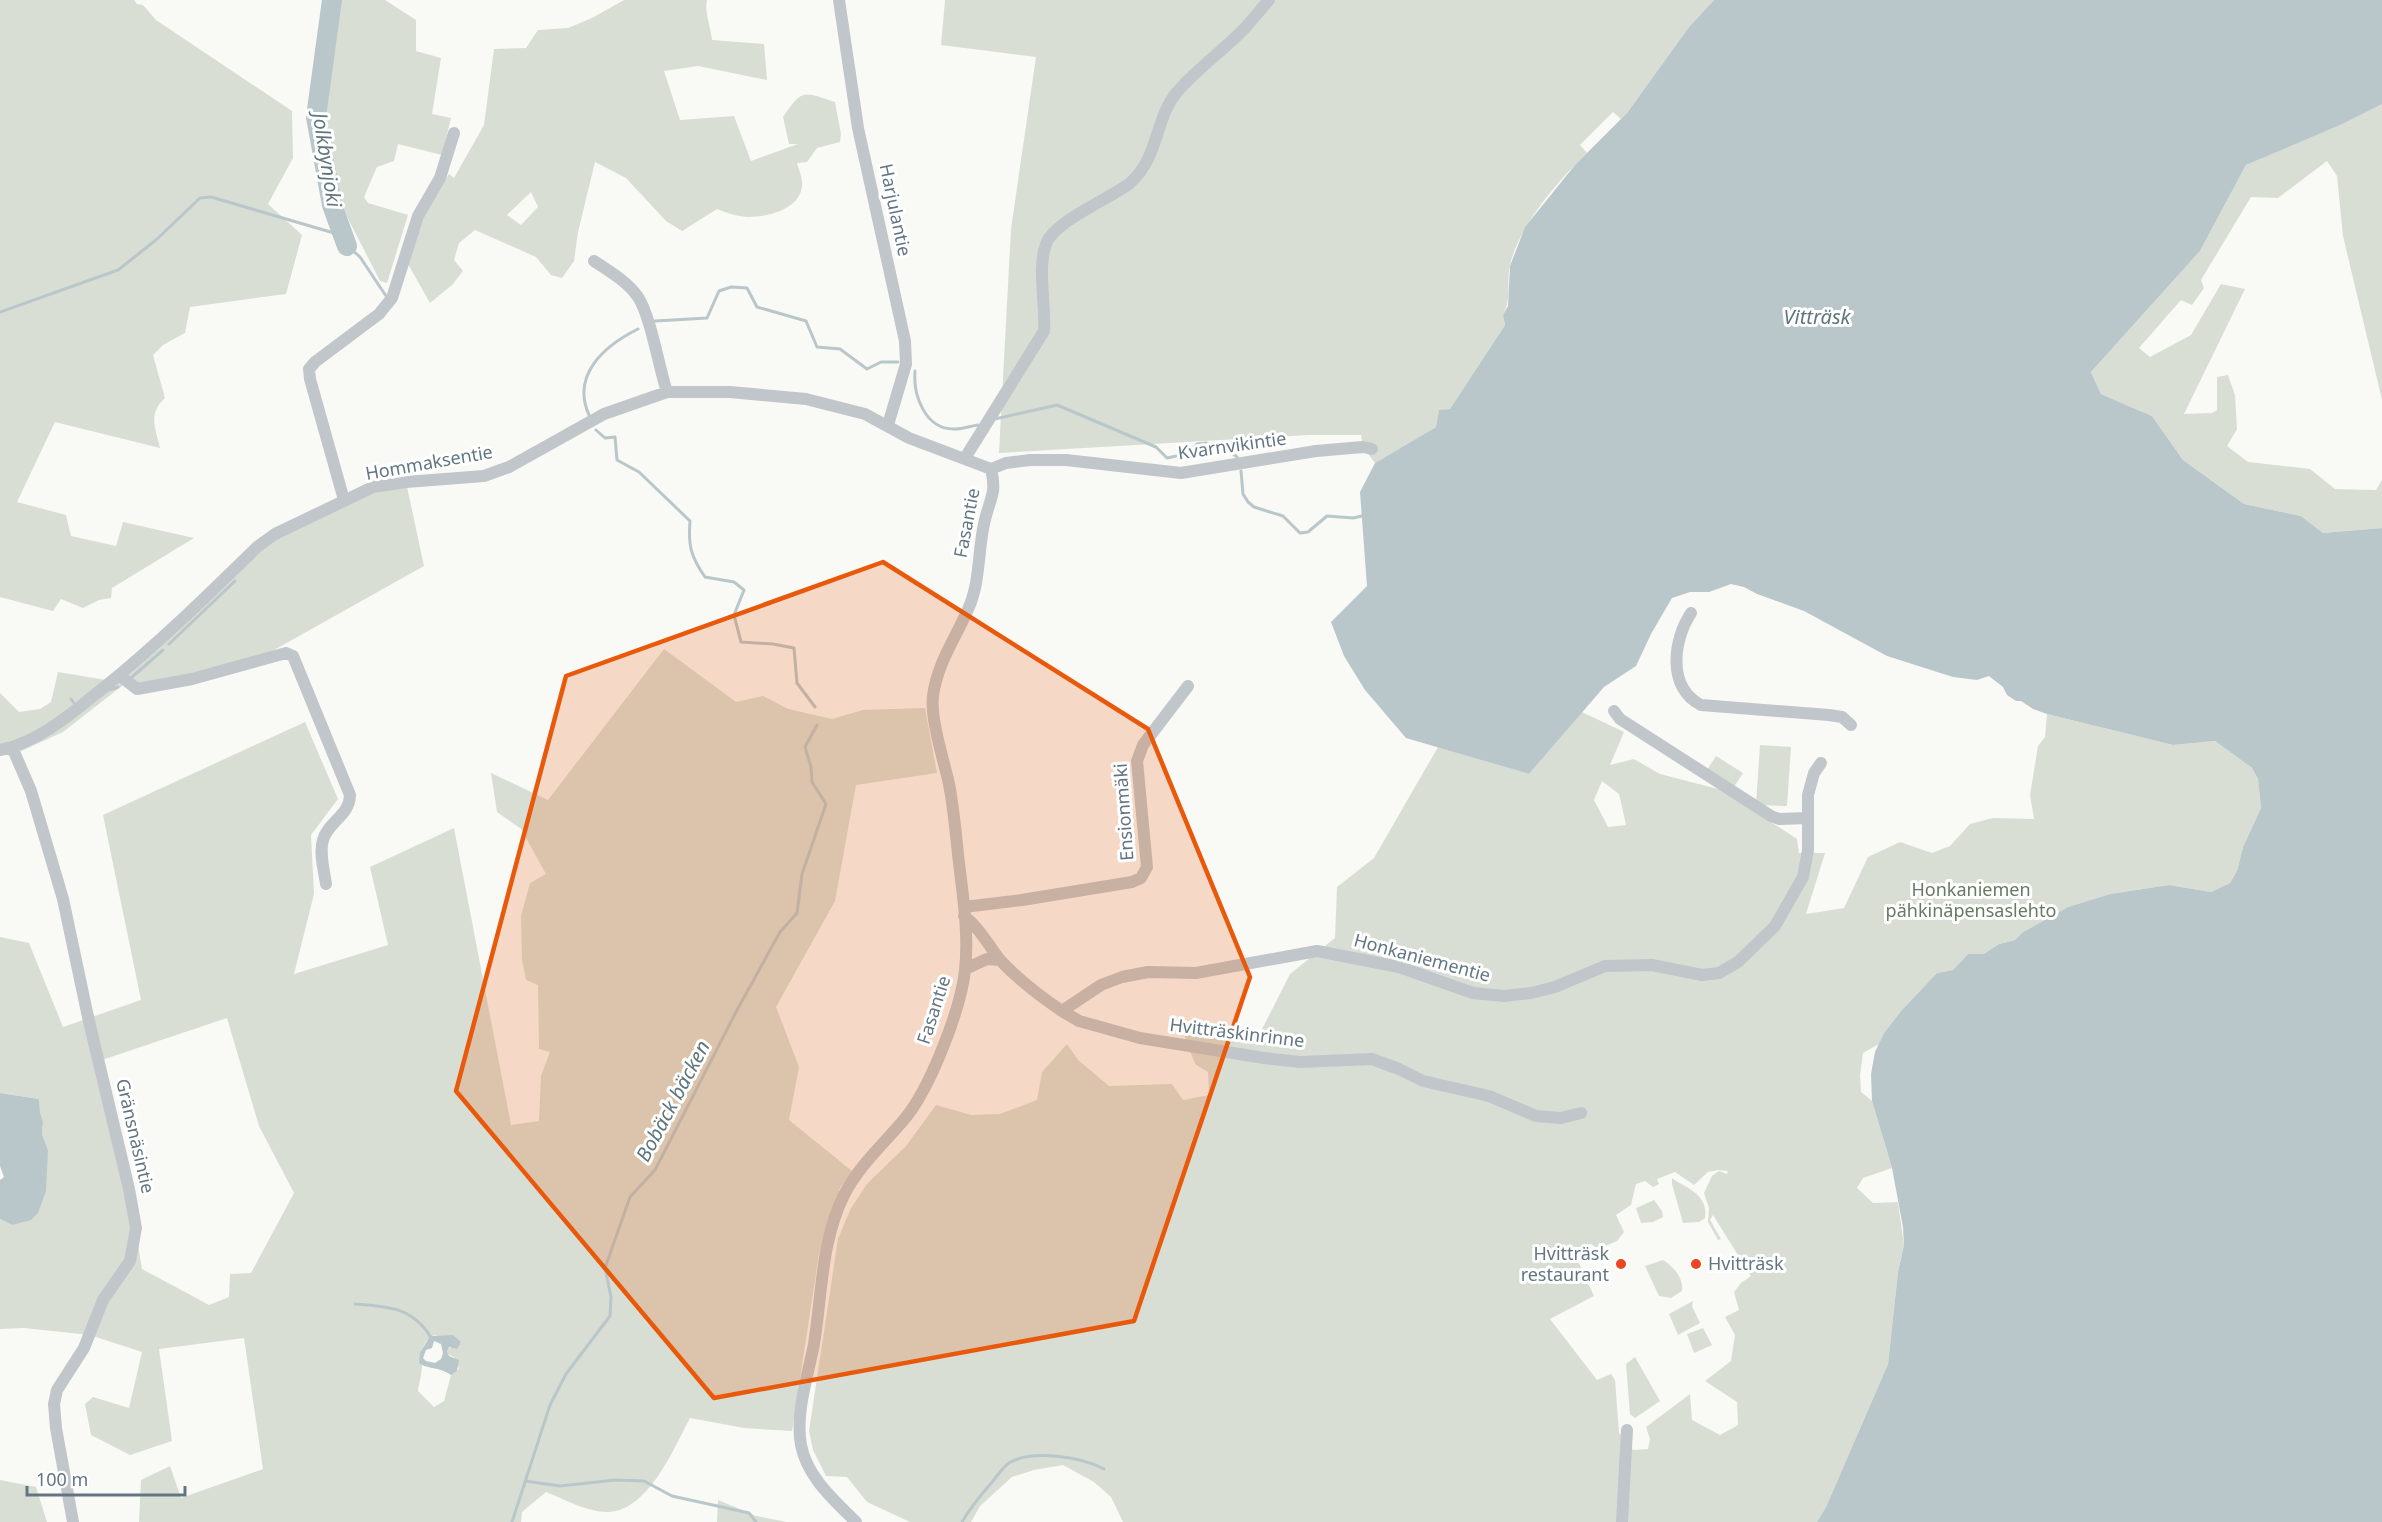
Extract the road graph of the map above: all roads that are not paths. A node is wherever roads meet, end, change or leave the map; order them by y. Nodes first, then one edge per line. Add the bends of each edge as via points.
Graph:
1 (839, 0) edge
2 (1269, 0) edge
3 (454, 134) dead end
4 (594, 261) dead end
5 (667, 393) junction
6 (888, 425) junction
7 (1372, 449) dead end
8 (965, 459) junction
9 (991, 469) junction
10 (344, 500) junction
11 (1691, 613) dead end
12 (119, 675) junction
13 (1188, 686) dead end
14 (1614, 711) dead end
15 (1851, 725) dead end
16 (6, 748) edge
17 (1821, 763) dead end
18 (1808, 818) junction
19 (326, 884) dead end
20 (964, 911) junction
21 (1000, 960) junction
22 (965, 969) junction
23 (1062, 1011) junction
24 (1581, 1113) dead end
25 (1627, 1430) dead end
26 (73, 1522) edge
27 (856, 1522) edge
28 (1622, 1522) edge

1 - 6 street, Harjulantie via 858,128 905,341 906,364
2 - 8 street via 1245,29 1177,91 1164,112 1148,163 1130,183 1058,228 1046,244 1042,282 1044,331
3 - 10 street via 440,178 418,216 392,298 379,314 309,369
4 - 5 street via 616,275 638,297
5 - 6 street, Hommaksentie via 730,392 806,399 865,414
5 - 10 street, Hommaksentie via 604,414 509,467 484,476 373,487
6 - 8 street, Hommaksentie via 909,438
7 - 9 street, Kvarnvikintie via 1316,451 1181,474 1066,460 1030,460
8 - 9 street, Hommaksentie
9 - 20 street, Fasantie via 993,492 984,521 970,606 949,647 932,707 950,793
10 - 12 street, Hommaksentie via 274,534 257,547
11 - 15 street via 1678,640 1677,669 1679,683 1692,701 1701,705 1829,715 1842,717
12 - 16 street, Hommaksentie via 58,724
12 - 19 street via 137,689 192,679 286,653 293,656 350,795 346,811 322,841
13 - 20 street, Ensionmäki via 1138,754 1147,867 1141,878
14 - 18 street via 1620,719 1771,816
16 - 26 street, Gränsnäsintie via 30,791 63,899 136,1228 130,1261 103,1300 84,1348 57,1390 54,1404
17 - 18 street, Honkaniementie via 1808,795
18 - 23 street, Honkaniementie via 1803,877 1790,902 1759,944 1719,973 1702,975 1652,965 1605,966 1555,987 1504,996 1473,993 1399,967 1317,951 1196,973 1148,972 1122,977 1101,985
20 - 21 street
20 - 22 street, Fasantie
21 - 22 street via 987,959
21 - 23 street
22 - 27 street, Fasantie via 946,1036 925,1085 909,1113 843,1196 825,1254 802,1408 801,1445 819,1484
23 - 24 street, Hvitträskinrinne via 1079,1021 1140,1038 1264,1058 1300,1062 1372,1059 1423,1081 1489,1096 1536,1116 1561,1118
25 - 28 street

